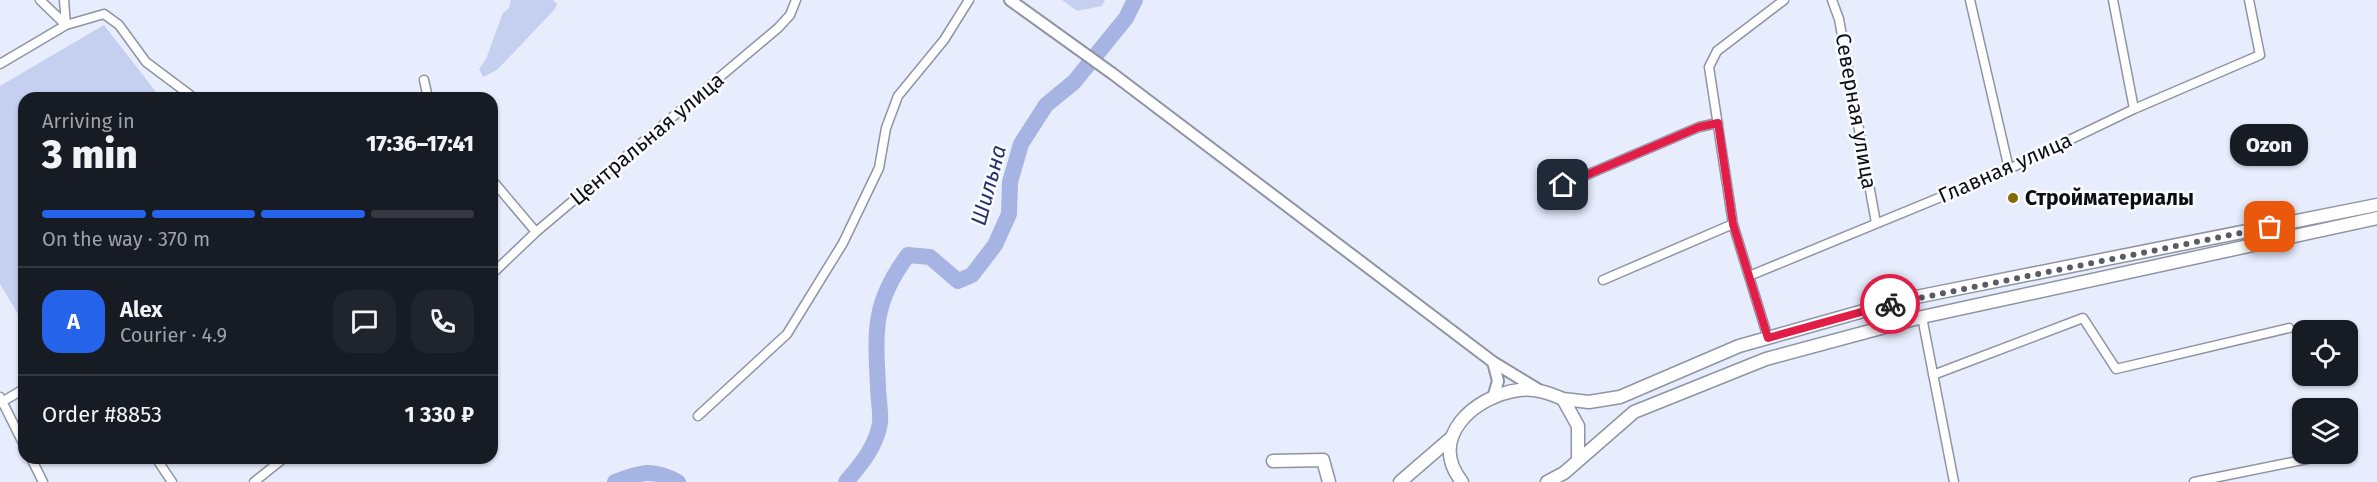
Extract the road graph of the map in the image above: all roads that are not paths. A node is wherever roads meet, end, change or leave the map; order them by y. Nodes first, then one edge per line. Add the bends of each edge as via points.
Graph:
1 (40, 0) edge
2 (64, 0) edge
3 (796, 0) edge
4 (969, 0) edge
5 (1010, 0) edge
6 (1784, 0) edge
7 (1832, 0) edge
8 (1970, 0) edge
9 (2113, 0) edge
10 (2249, 0) edge
11 (66, 25) junction
12 (0, 64) edge
13 (424, 80) dead end
14 (186, 92) edge
15 (427, 92) edge
16 (2134, 109) junction
17 (1718, 123) junction
18 (2009, 169) junction
19 (1563, 185) dead end
20 (498, 187) edge
21 (2377, 206) edge
22 (2377, 219) edge
23 (1876, 223) junction
24 (1733, 224) junction
25 (536, 232) junction
26 (498, 268) edge
27 (1749, 276) junction
28 (1603, 280) dead end
29 (1922, 317) junction
30 (2289, 328) dead end
31 (1768, 338) junction
32 (1493, 362) junction
33 (1933, 375) junction
34 (1539, 390) junction
35 (18, 392) edge
36 (1493, 398) junction
37 (1563, 399) junction
38 (1, 401) edge
39 (698, 416) dead end
40 (18, 434) edge
41 (1452, 438) junction
42 (1578, 457) junction
43 (1273, 461) dead end
44 (2292, 462) edge
45 (34, 464) edge
46 (160, 464) edge
47 (276, 464) edge
48 (43, 482) edge
49 (172, 482) edge
50 (254, 482) edge
51 (1329, 482) edge
52 (1400, 482) edge
53 (1462, 482) edge
54 (1547, 482) edge
55 (1954, 482) edge
56 (2194, 482) edge

1 - 11 street
2 - 11 street
3 - 25 street, Центральная улица via 790,15 778,28
4 - 39 street via 945,40 898,96 886,128 879,168 843,243 787,334
5 - 32 street
6 - 17 street via 1718,51 1708,67
7 - 23 street, Северная улица via 1839,19
8 - 18 street
9 - 16 street
10 - 16 street, Главная улица via 2260,55
11 - 12 street
11 - 14 street via 104,14 119,25 146,62
13 - 15 street
16 - 18 street, Главная улица
17 - 19 street via 1699,127
17 - 24 street
18 - 23 street, Главная улица
20 - 25 street
21 - 31 main road via 1906,300
22 - 29 main road
23 - 27 street, Главная улица
24 - 27 street
24 - 28 street
25 - 26 street, Центральная улица
27 - 31 street
29 - 33 street
29 - 42 main road via 1766,359 1634,412
30 - 33 street via 2116,369 2083,318
31 - 37 main road via 1739,346 1620,397 1589,402
32 - 34 street
32 - 36 street via 1498,381
33 - 55 street
34 - 36 main road via 1518,390
34 - 37 main road
35 - 38 street
36 - 41 main road via 1469,412 1453,430
37 - 42 main road via 1578,426
38 - 40 street
41 - 52 main road
41 - 53 main road via 1449,454
42 - 54 main road via 1564,473
43 - 51 main road via 1323,460
44 - 56 street
45 - 48 street
46 - 49 street
47 - 50 street

